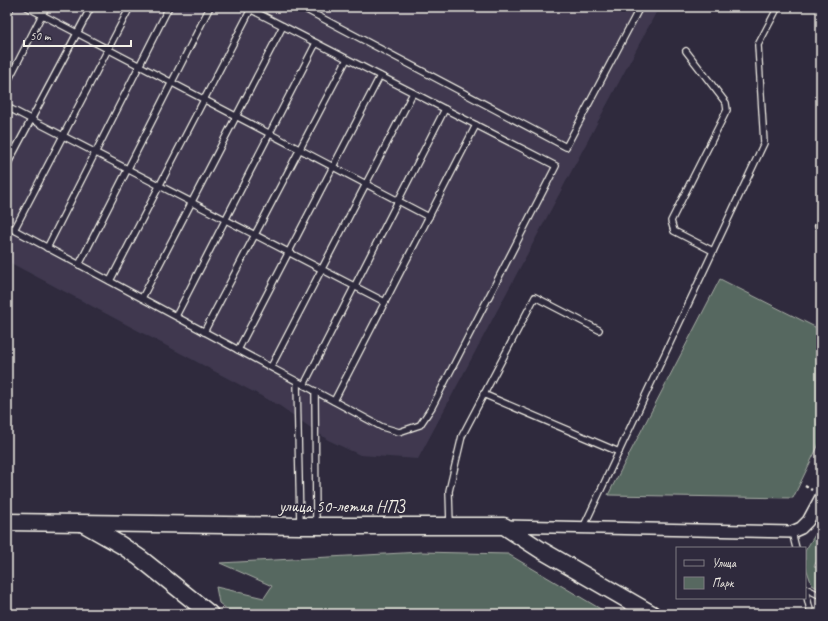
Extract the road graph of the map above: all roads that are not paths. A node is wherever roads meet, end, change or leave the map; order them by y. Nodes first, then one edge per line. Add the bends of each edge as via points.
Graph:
1 (11, 7) edge
2 (27, 7) edge
3 (46, 7) edge
4 (91, 7) edge
5 (130, 7) edge
6 (169, 7) edge
7 (210, 7) edge
8 (301, 7) edge
9 (640, 7) edge
10 (778, 7) edge
11 (248, 8) edge
12 (7, 14) edge
13 (42, 15) junction
14 (283, 26) junction
15 (77, 33) junction
16 (316, 43) junction
17 (108, 49) junction
18 (686, 51) dead end
19 (347, 59) junction
20 (140, 66) junction
21 (380, 76) junction
22 (172, 82) junction
23 (7, 83) edge
24 (413, 93) junction
25 (204, 99) junction
26 (7, 107) edge
27 (445, 109) junction
28 (236, 116) junction
29 (31, 119) junction
30 (476, 125) junction
31 (269, 134) junction
32 (63, 136) junction
33 (299, 149) junction
34 (96, 152) junction
35 (7, 165) edge
36 (333, 167) junction
37 (128, 169) junction
38 (366, 184) junction
39 (160, 186) junction
40 (398, 201) junction
41 (192, 202) junction
42 (429, 217) junction
43 (225, 220) junction
44 (7, 226) edge
45 (14, 230) junction
46 (255, 235) junction
47 (48, 248) junction
48 (713, 251) junction
49 (289, 252) junction
50 (79, 265) junction
51 (321, 269) junction
52 (110, 281) junction
53 (354, 286) junction
54 (142, 298) junction
55 (385, 302) junction
56 (176, 316) junction
57 (599, 330) dead end
58 (204, 332) junction
59 (238, 350) junction
60 (270, 367) junction
61 (297, 382) junction
62 (304, 385) junction
63 (315, 391) junction
64 (483, 394) junction
65 (334, 401) junction
66 (618, 452) junction
67 (821, 497) edge
68 (7, 522) edge
69 (83, 523) junction
70 (316, 525) junction
71 (300, 526) junction
72 (450, 526) junction
73 (504, 526) junction
74 (583, 528) junction
75 (792, 532) junction
76 (796, 547) edge
77 (806, 588) edge
78 (806, 592) edge
79 (821, 596) edge
80 (210, 614) edge
81 (652, 614) edge
82 (811, 614) edge

1 - 12 lane
2 - 13 lane
3 - 13 lane
4 - 15 lane
5 - 17 lane
6 - 20 lane
7 - 22 lane
8 - 9 lane via 566,147
10 - 48 lane via 758,44 764,143
11 - 14 lane
11 - 25 lane
13 - 15 lane
13 - 23 lane
14 - 16 lane
14 - 28 lane
15 - 17 lane
15 - 29 lane
16 - 19 lane
16 - 31 lane
17 - 20 lane
17 - 32 lane
18 - 48 lane via 726,103 727,110 671,221 674,231
19 - 21 lane
19 - 33 lane
20 - 22 lane
20 - 34 lane
21 - 24 lane
21 - 36 lane
22 - 25 lane
22 - 37 lane
24 - 27 lane
24 - 38 lane
25 - 28 lane
25 - 39 lane
26 - 29 lane
27 - 30 lane
27 - 40 lane
28 - 31 lane
28 - 41 lane
29 - 32 lane
29 - 35 lane
30 - 42 lane
30 - 65 lane via 556,166 553,173 432,407 420,425 399,432 382,427
31 - 33 lane
31 - 43 lane
32 - 34 lane
32 - 45 lane
33 - 36 lane
33 - 46 lane
34 - 37 lane
34 - 47 lane
36 - 38 lane
36 - 49 lane
37 - 39 lane
37 - 50 lane
38 - 40 lane
38 - 51 lane
39 - 41 lane
39 - 52 lane
40 - 42 lane
40 - 53 lane
41 - 43 lane
41 - 54 lane
42 - 55 lane
43 - 46 lane
43 - 56 lane
44 - 45 lane
45 - 47 lane
46 - 49 lane
46 - 58 lane
47 - 50 lane
48 - 66 lane
49 - 51 lane
49 - 59 lane
50 - 52 lane
51 - 53 lane
51 - 60 lane
52 - 54 lane
53 - 55 lane
53 - 62 lane
54 - 56 lane
55 - 65 lane
56 - 58 lane
57 - 64 lane via 535,297
58 - 59 lane
59 - 60 lane
60 - 61 lane
61 - 62 lane
61 - 71 lane
62 - 63 lane
63 - 65 lane
63 - 70 lane
64 - 66 lane
64 - 72 lane via 462,436 449,491
66 - 74 lane
67 - 75 street via 808,521
68 - 69 street, улица 50-летия НПЗ
69 - 71 street, улица 50-летия НПЗ
69 - 80 street via 140,558
70 - 71 street, улица 50-летия НПЗ
70 - 72 street, улица 50-летия НПЗ
72 - 73 street, улица 50-летия НПЗ
73 - 74 street
73 - 81 street
74 - 75 street
75 - 76 lane
77 - 79 lane
78 - 82 lane

